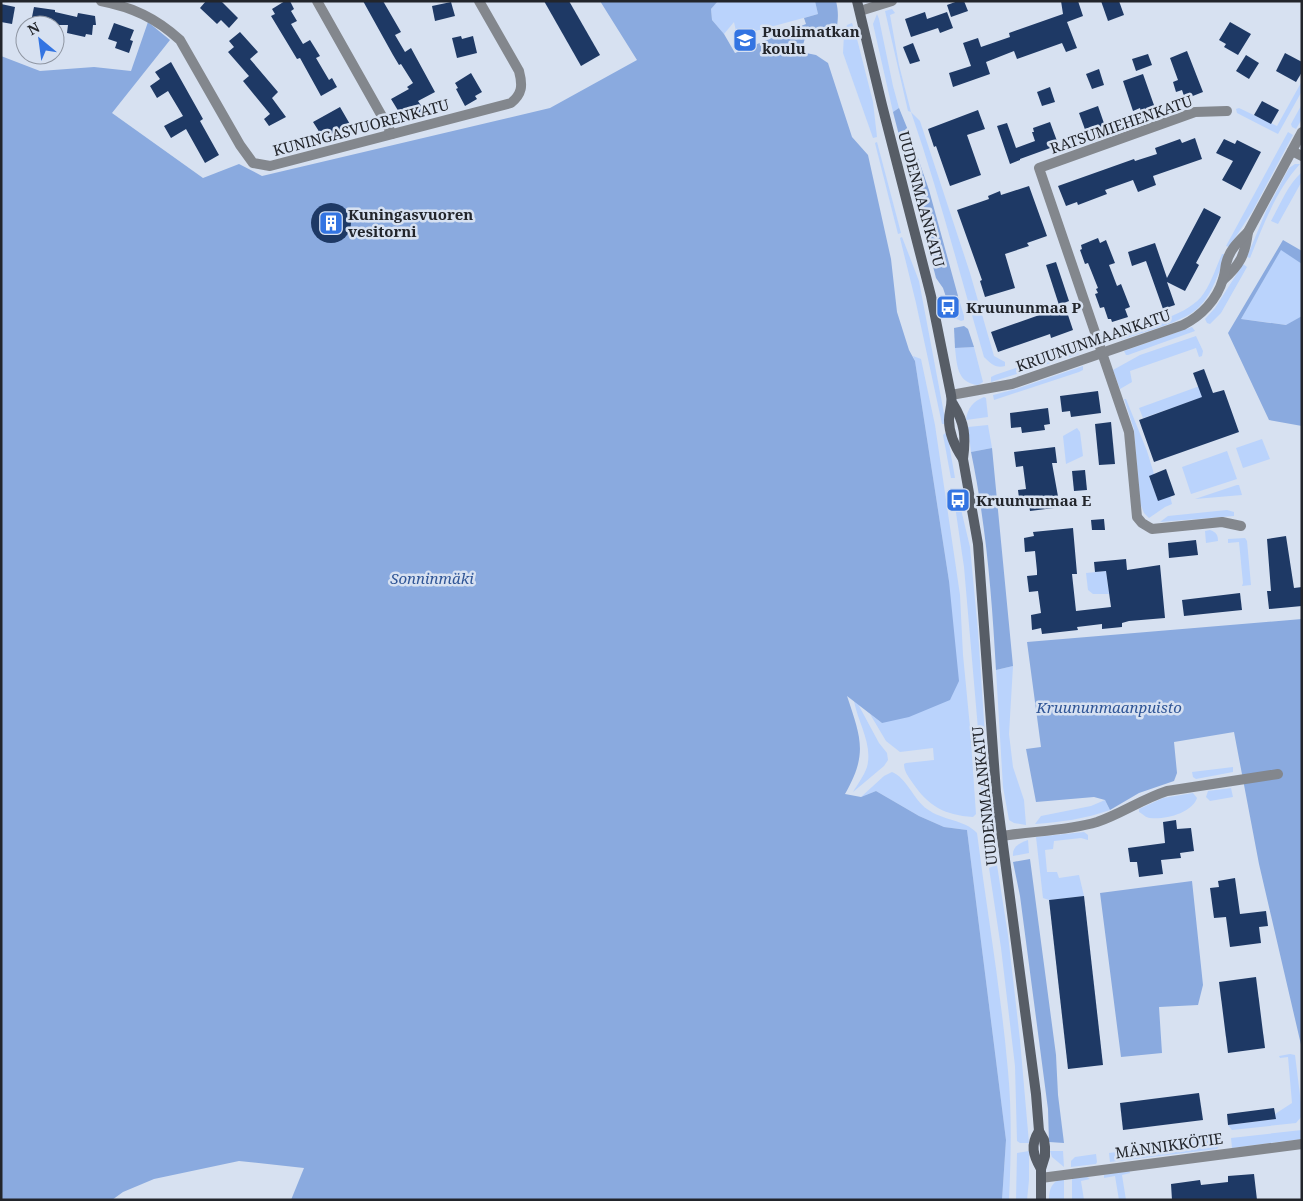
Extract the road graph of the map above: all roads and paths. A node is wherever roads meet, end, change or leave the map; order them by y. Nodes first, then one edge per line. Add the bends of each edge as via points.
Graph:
1 (101, 1) edge
2 (317, 1) edge
3 (479, 1) edge
4 (892, 1) edge
5 (859, 6) edge
6 (1227, 111) dead end
7 (1302, 132) edge
8 (392, 134) junction
9 (1292, 151) junction
10 (1302, 156) edge
11 (1102, 353) junction
12 (952, 400) junction
13 (1241, 526) dead end
14 (1278, 774) dead end
15 (1002, 836) junction
16 (1302, 1144) edge
17 (1041, 1174) junction
18 (1041, 1200) edge

1 - 8 street, KUNINGASVUORENKATU via 146,15 180,40 253,163 270,166
2 - 8 street
3 - 8 street, KUNINGASVUORENKATU via 519,72 522,82 518,97 511,103
4 - 5 street
5 - 12 main road, UUDENMAANKATU via 930,288
6 - 11 street, RATSUMIEHENKATU via 1195,112 1039,168
7 - 9 street, KRUUNUNMAANKATU
9 - 10 street
9 - 11 street, KRUUNUNMAANKATU via 1248,232 1242,259 1223,280 1211,303 1195,319 1183,325
11 - 12 street, KRUUNUNMAANKATU via 1012,384
11 - 13 street via 1129,432 1137,517 1152,529 1222,522
12 - 15 main road, UUDENMAANKATU via 950,426 954,446 964,459 978,544
14 - 15 street via 1167,791 1096,822
15 - 17 main road, UUDENMAANKATU via 1036,1094 1039,1131 1033,1140 1034,1156
16 - 17 street, MÄNNIKKÖTIE
17 - 18 main road, UUDENMAANKATU

